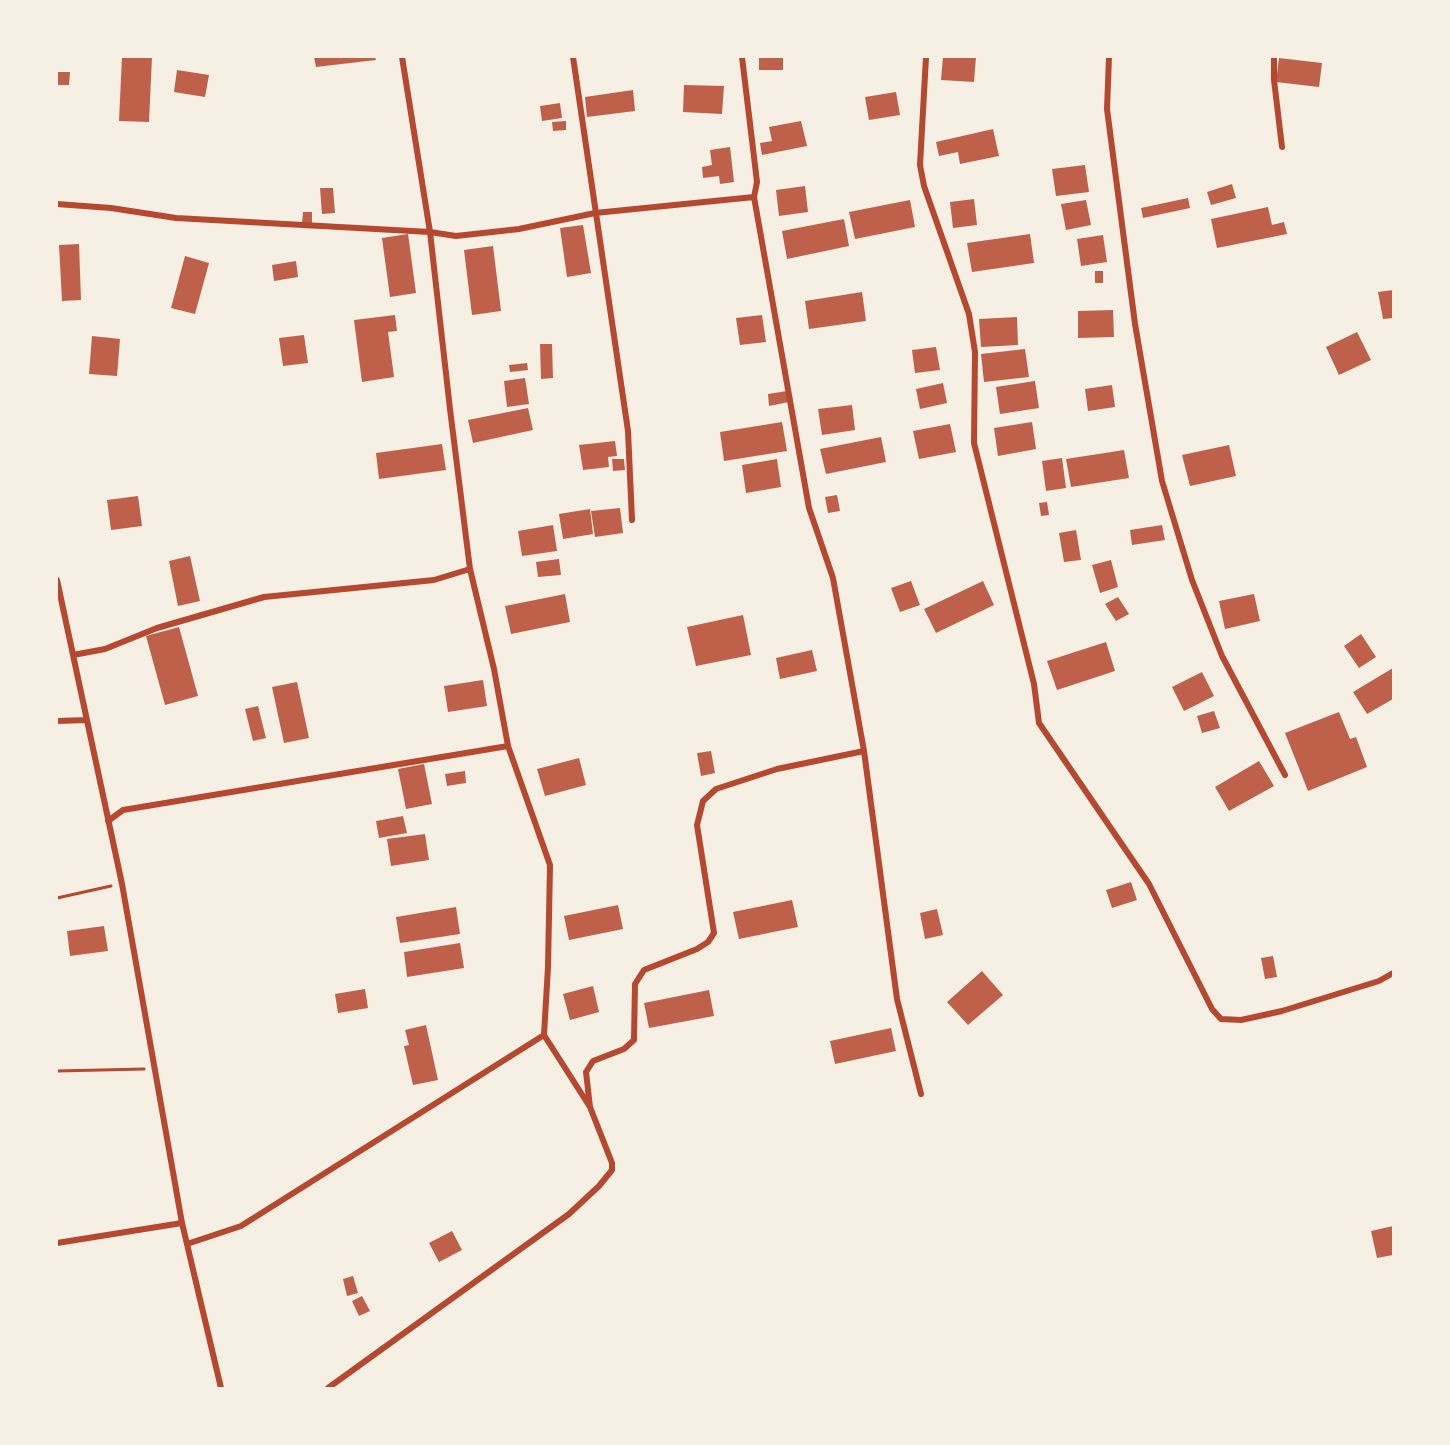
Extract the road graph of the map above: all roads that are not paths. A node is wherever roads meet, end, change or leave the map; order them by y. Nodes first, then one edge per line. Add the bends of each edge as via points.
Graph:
1 (402, 57) edge
2 (573, 57) edge
3 (742, 57) edge
4 (926, 57) edge
5 (1109, 57) edge
6 (1274, 57) edge
7 (1282, 147) dead end
8 (754, 197) junction
9 (57, 204) edge
10 (595, 213) junction
11 (430, 232) junction
12 (632, 520) dead end
13 (470, 569) junction
14 (57, 580) edge
15 (73, 655) junction
16 (87, 720) junction
17 (57, 721) edge
18 (508, 746) junction
19 (864, 752) junction
20 (1286, 775) dead end
21 (108, 821) junction
22 (1393, 973) edge
23 (544, 1035) junction
24 (921, 1094) dead end
25 (590, 1107) junction
26 (182, 1222) junction
27 (57, 1243) edge
28 (187, 1244) junction
29 (221, 1388) edge
30 (328, 1388) edge

1 - 11 street
2 - 10 street
3 - 8 street via 757,182
4 - 22 street via 920,165 969,314 975,352 974,443 1035,684 1039,723 1149,884 1212,1009 1221,1019 1241,1020 1282,1011 1379,981
5 - 20 street via 1107,109 1135,324 1162,481 1191,580 1222,656
6 - 7 street
8 - 10 street
8 - 19 street via 809,508 833,578
9 - 11 street via 176,218
10 - 11 street via 456,236
10 - 12 street via 628,430
11 - 13 street
13 - 15 street via 434,580 264,597 157,628 105,649
13 - 18 street
14 - 15 street
15 - 16 street
16 - 17 street
16 - 21 street
18 - 21 street via 123,810
18 - 23 street via 550,865
19 - 24 street via 897,999
19 - 25 street via 777,769 717,789 703,801 697,825 714,933 697,949 644,970 635,984 634,1040 624,1049 593,1061 586,1072
21 - 26 street
23 - 25 street
23 - 28 street via 241,1226
25 - 30 street via 612,1162 612,1170 599,1186 569,1214
26 - 27 street
26 - 28 street
28 - 29 street

